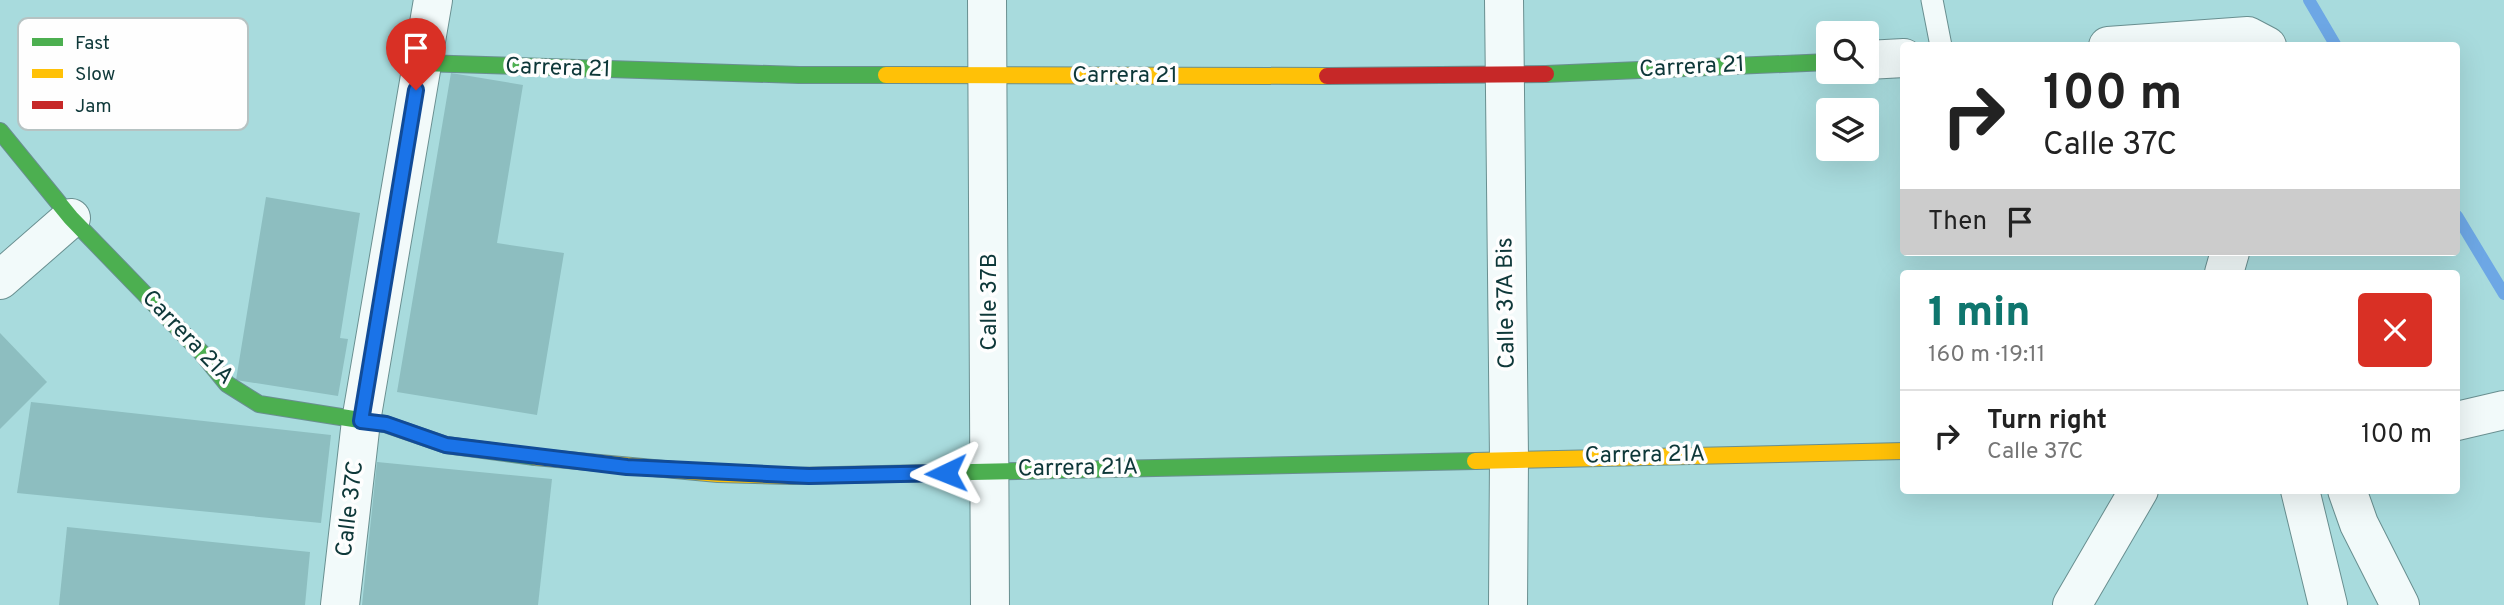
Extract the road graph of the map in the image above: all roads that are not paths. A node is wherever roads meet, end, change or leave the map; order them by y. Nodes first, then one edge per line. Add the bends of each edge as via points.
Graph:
1 (432, 0) edge
2 (987, 0) edge
3 (1504, 0) edge
4 (1932, 0) edge
5 (1940, 42) edge
6 (2164, 42) edge
7 (2259, 42) edge
8 (1900, 58) edge
9 (1879, 59) edge
10 (421, 63) junction
11 (1816, 63) edge
12 (988, 75) junction
13 (1504, 76) junction
14 (0, 131) edge
15 (71, 218) junction
16 (0, 281) edge
17 (2504, 410) edge
18 (2460, 420) edge
19 (361, 421) junction
20 (1900, 451) edge
21 (1509, 458) junction
22 (991, 471) junction
23 (2137, 494) edge
24 (2301, 494) edge
25 (2348, 494) edge
26 (340, 605) edge
27 (990, 605) edge
28 (1508, 605) edge
29 (2072, 605) edge
30 (2328, 605) edge
31 (2400, 605) edge

1 - 10 street, Calle 37C
2 - 12 street, Calle 37B
3 - 13 street, Calle 37A Bis
4 - 5 lane
6 - 7 street via 2248,36
8 - 9 street
10 - 12 street, Carrera 21 via 650,72
10 - 19 street, Calle 37C
11 - 13 street, Carrera 21
12 - 13 street, Carrera 21
12 - 22 street, Calle 37B
13 - 21 street, Calle 37A Bis
14 - 15 street, Carrera 21A
15 - 16 street
15 - 19 street, Carrera 21A via 227,384 259,404
17 - 18 street
19 - 22 street, Carrera 21A via 386,424 446,445 627,467 809,476
19 - 26 street, Calle 37C
20 - 21 street, Carrera 21A
21 - 22 street, Carrera 21A
21 - 28 street, Calle 37A Bis
22 - 27 street, Calle 37B
23 - 29 street
24 - 30 street
25 - 31 street

